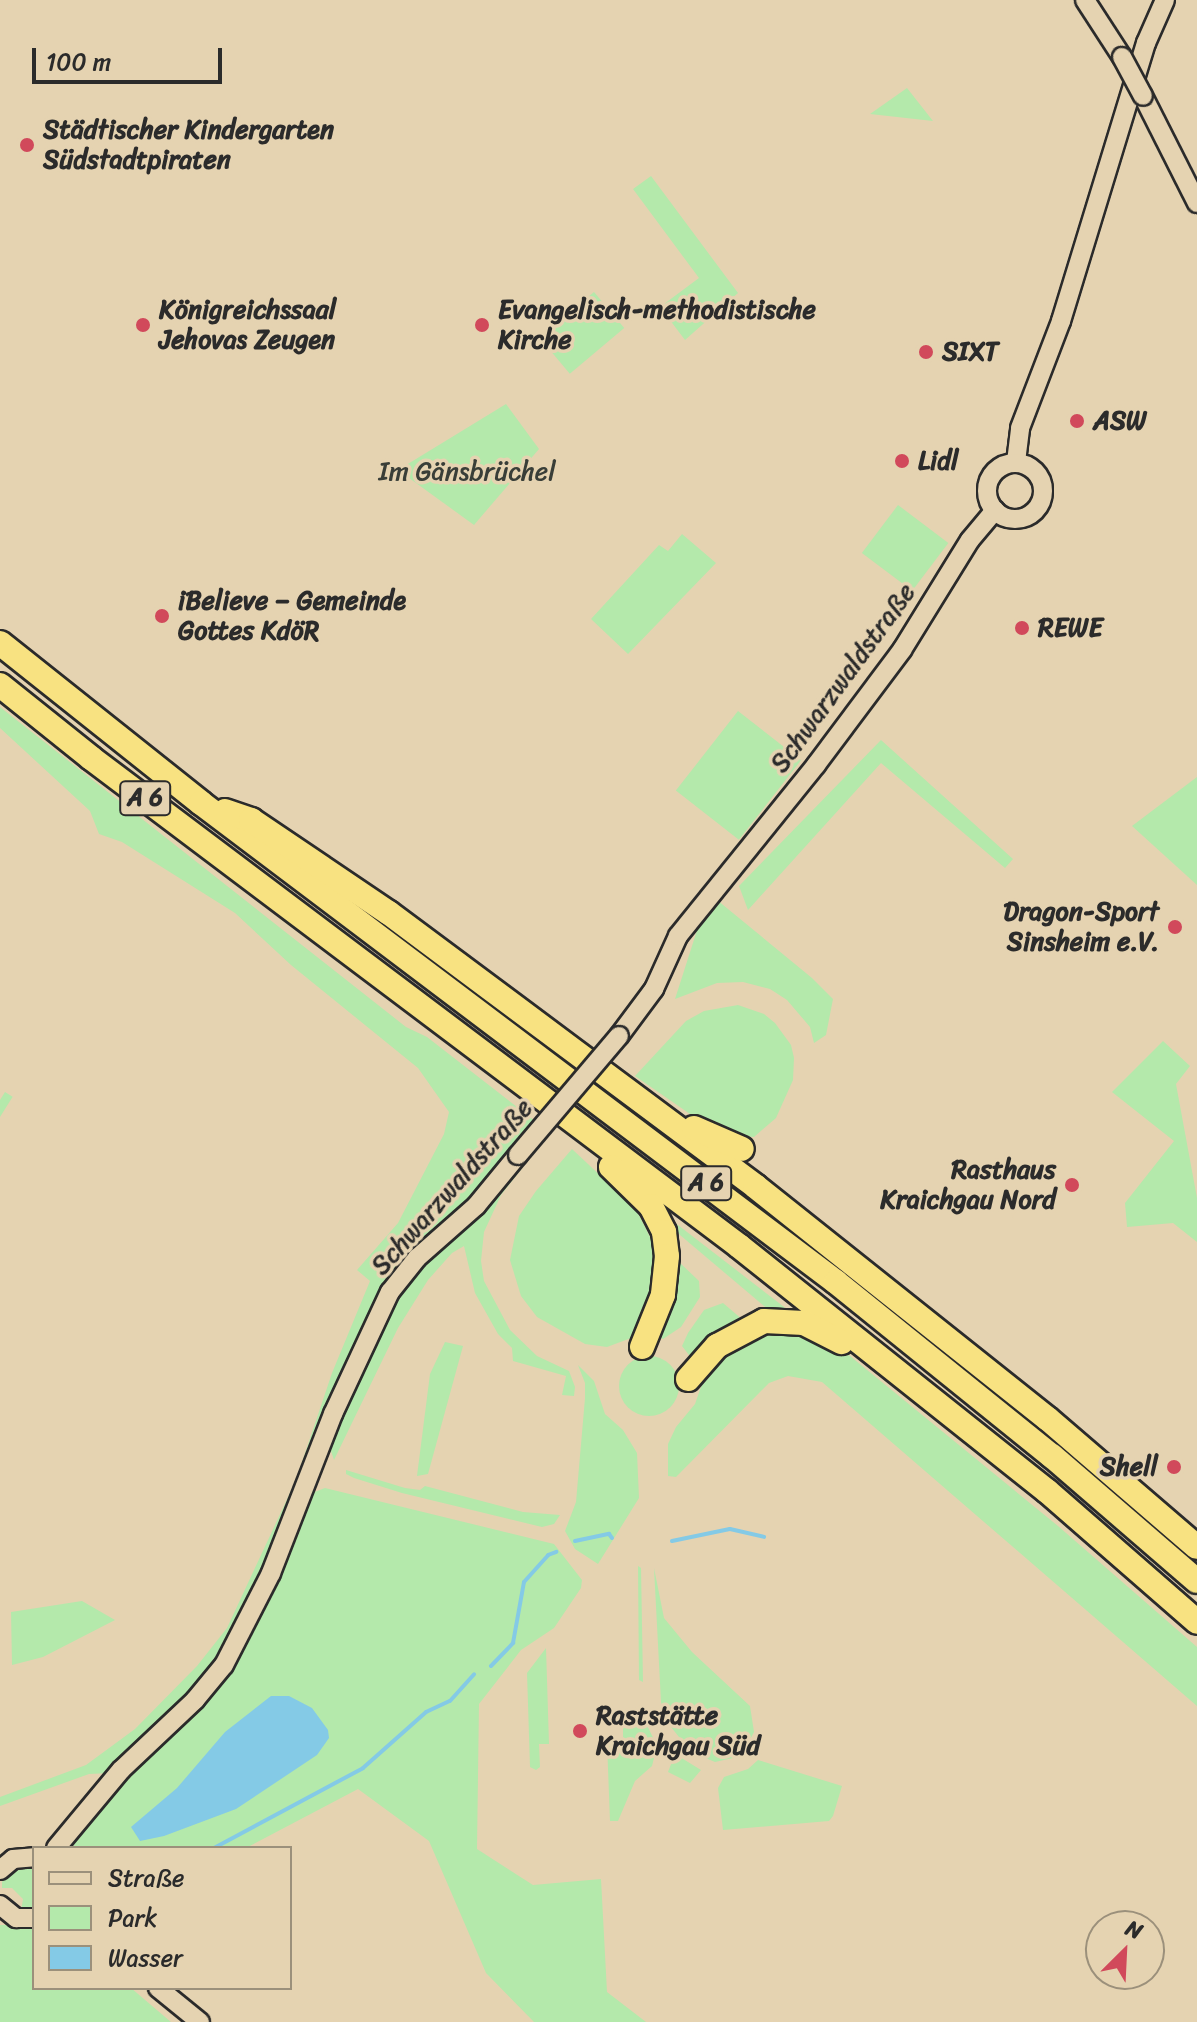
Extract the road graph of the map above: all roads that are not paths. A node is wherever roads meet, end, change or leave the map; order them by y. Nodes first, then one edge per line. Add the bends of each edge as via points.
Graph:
1 (1085, 0) edge
2 (1165, 0) edge
3 (1197, 203) edge
4 (1016, 462) junction
5 (995, 510) junction
6 (0, 643) edge
7 (0, 685) edge
8 (201, 803) junction
9 (639, 1099) junction
10 (577, 1124) junction
11 (742, 1149) dead end
12 (642, 1347) dead end
13 (897, 1370) junction
14 (688, 1379) dead end
15 (1197, 1547) edge
16 (1197, 1581) edge
17 (1197, 1622) edge
18 (58, 1846) edge
19 (32, 1857) edge
20 (0, 1870) edge
21 (1, 1908) edge
22 (32, 1918) edge
23 (160, 1990) edge
24 (200, 2022) edge

1 - 3 main road, bridge via 1122,57
2 - 4 main road via 1146,43 1061,321 1020,428
4 - 5 main road via 999,467 988,481 988,499
4 - 5 main road via 1040,477 1043,496 1025,517 1015,519
5 - 18 main road, Schwarzwaldstraße, bridge via 970,540 902,650 678,936 654,989 619,1036 476,1206 417,1258 390,1292 333,1414 271,1573 224,1665 102,1790
6 - 8 highway, A 6
7 - 10 highway, A 6
8 - 9 highway via 251,820 333,874
8 - 16 highway, A 6 via 836,1282
9 - 11 highway
9 - 15 highway via 890,1291
10 - 12 highway, A 6 via 610,1167 651,1206 664,1232 663,1295
10 - 13 highway, A 6
13 - 14 highway, A 6 via 817,1327 776,1319 750,1326 717,1346
13 - 17 highway, A 6
19 - 20 main road via 13,1859
21 - 22 main road via 16,1918
23 - 24 main road

